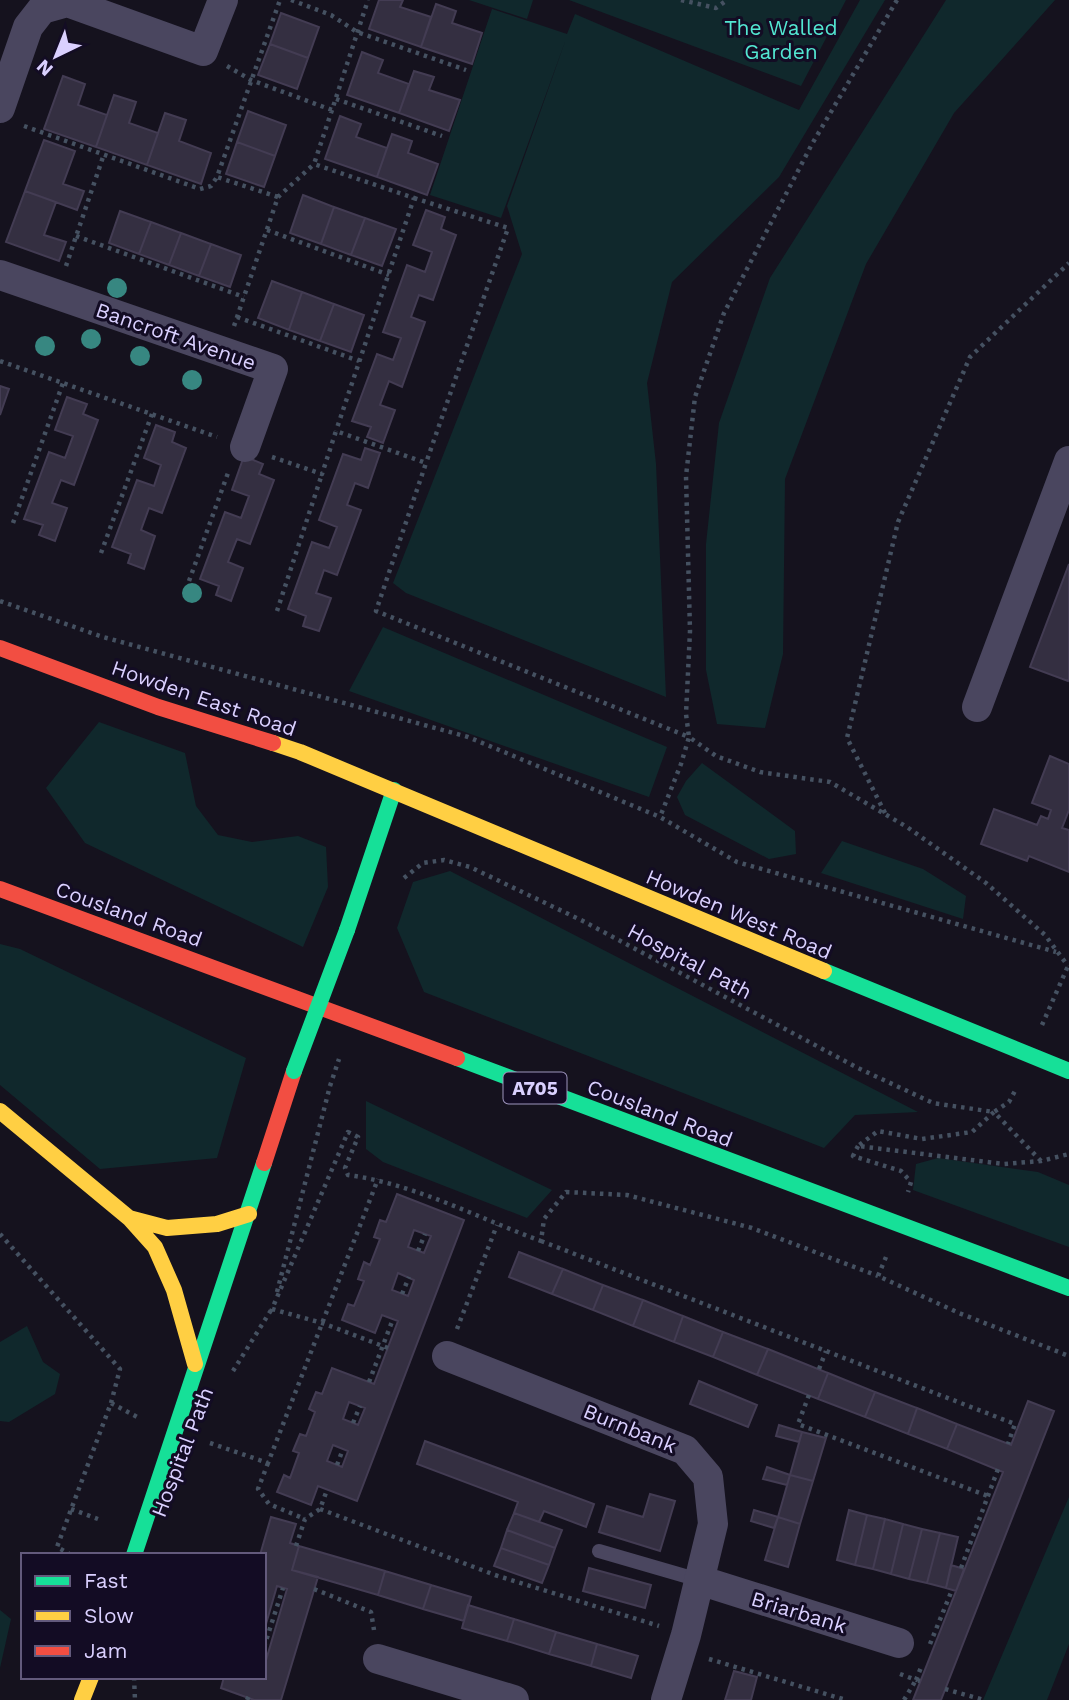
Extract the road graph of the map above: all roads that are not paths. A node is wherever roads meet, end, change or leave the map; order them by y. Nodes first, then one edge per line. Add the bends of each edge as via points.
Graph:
1 (223, 0) edge
2 (6, 115) edge
3 (0, 275) edge
4 (242, 446) road end
5 (1069, 461) edge
6 (0, 648) edge
7 (977, 707) dead end
8 (394, 790) junction
9 (0, 889) edge
10 (1069, 1071) edge
11 (0, 1111) edge
12 (249, 1214) junction
13 (130, 1218) junction
14 (1069, 1288) edge
15 (447, 1356) road end
16 (195, 1364) junction
17 (599, 1551) dead end
18 (135, 1553) edge
19 (699, 1580) junction
20 (899, 1643) dead end
21 (378, 1659) road end
22 (90, 1679) edge
23 (82, 1700) edge
24 (514, 1700) edge
25 (666, 1700) edge

1 - 2 street via 203,51 67,2 42,9 28,27
3 - 4 street, Bancroft Avenue via 273,369
5 - 7 street
6 - 8 street, Howden East Road via 158,707 300,752
8 - 10 street, Howden West Road
8 - 12 street, bridge via 294,1071
9 - 14 street, Cousland Road / A705
11 - 13 street
12 - 13 street via 217,1224 167,1228
12 - 16 street
13 - 16 street via 155,1247
15 - 19 street, Burnbank via 685,1450 708,1477 713,1524
16 - 18 street
17 - 19 lane
19 - 20 street, Briarbank
19 - 25 street, Burnbank
21 - 24 street
22 - 23 street

